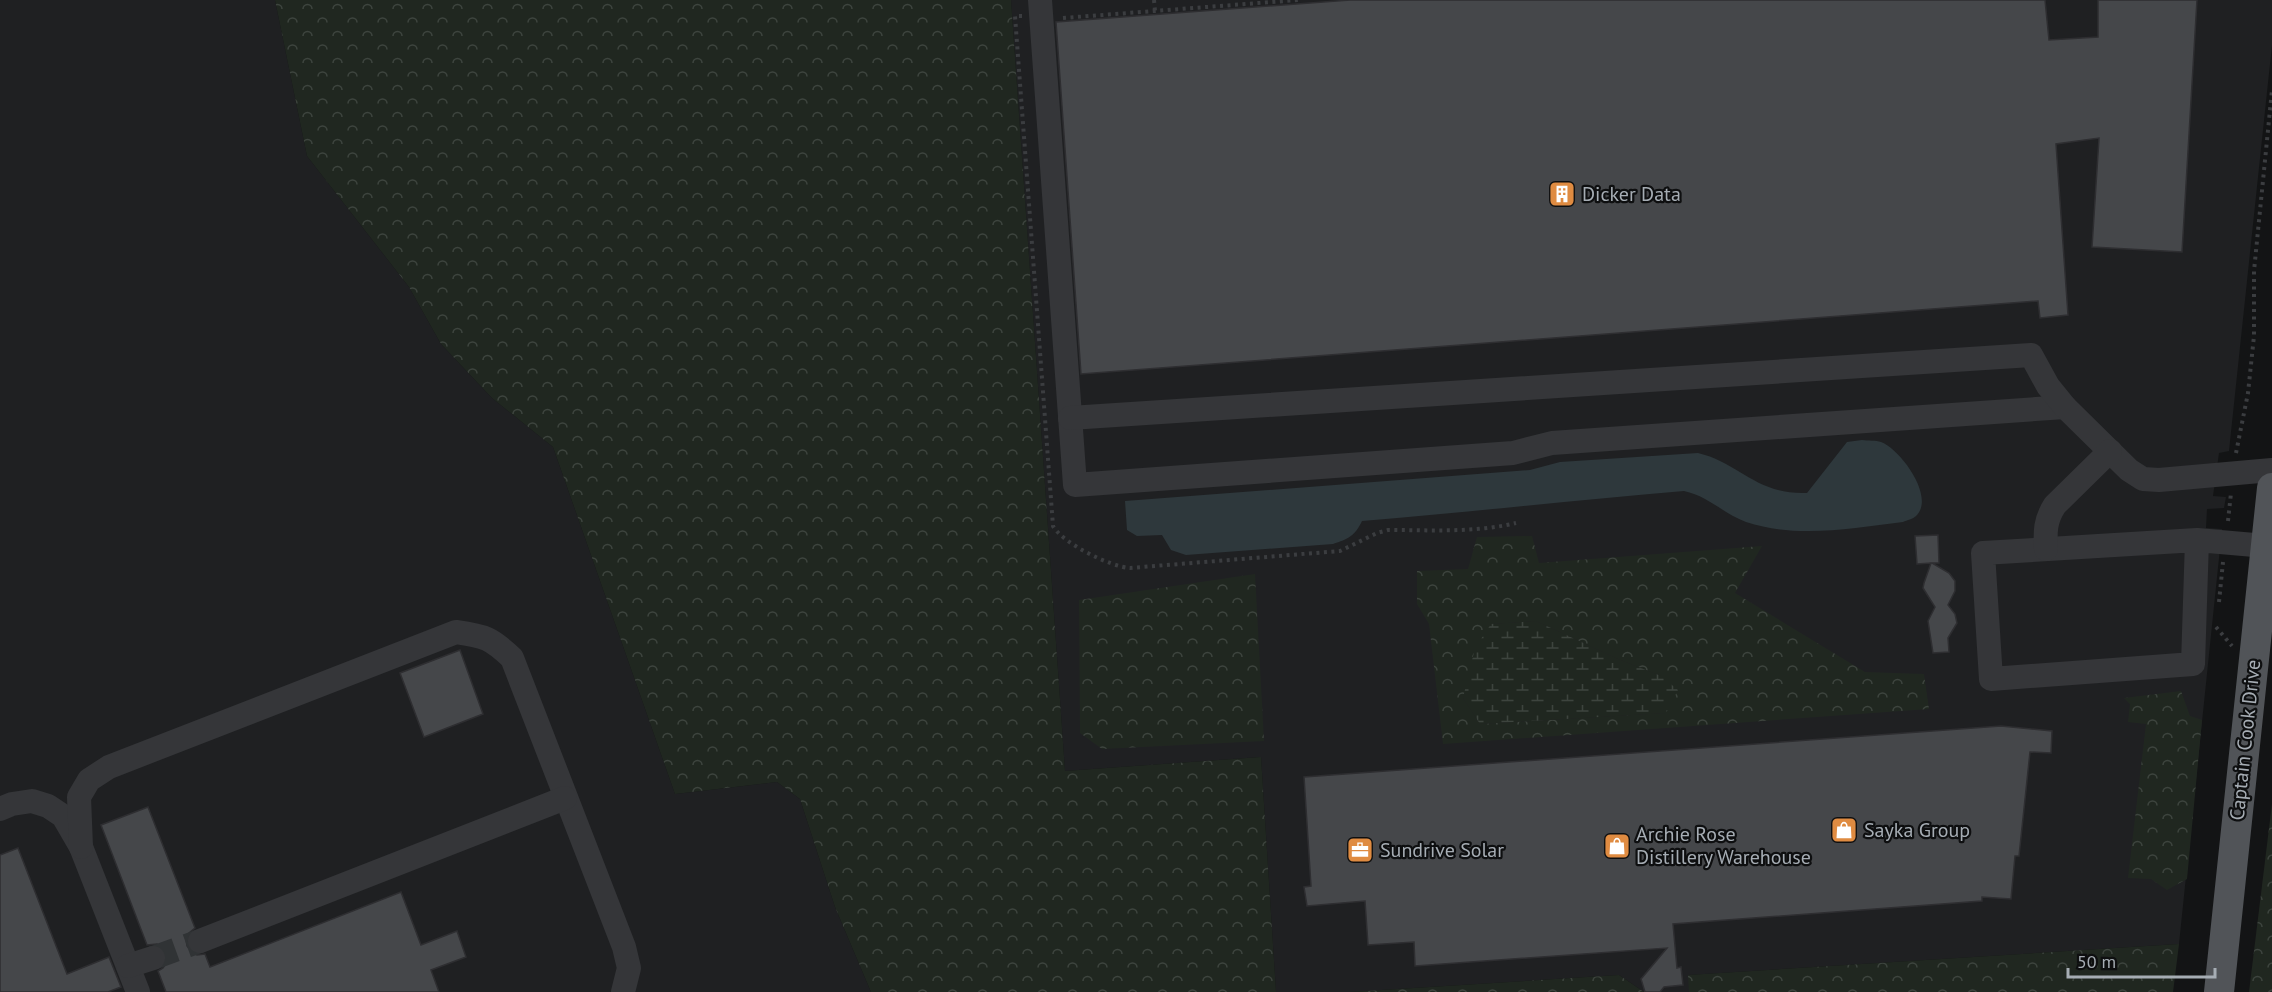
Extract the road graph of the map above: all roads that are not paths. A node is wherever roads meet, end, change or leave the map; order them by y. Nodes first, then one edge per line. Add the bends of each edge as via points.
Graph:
1 (1040, 0) edge
2 (2065, 407) junction
3 (1070, 418) junction
4 (2110, 452) junction
5 (2272, 470) edge
6 (2272, 488) edge
7 (2197, 540) junction
8 (2266, 546) junction
9 (2046, 549) junction
10 (566, 798) junction
11 (0, 809) edge
12 (81, 847) junction
13 (200, 941) tunnel mouth
14 (153, 958) tunnel mouth
15 (128, 966) junction
16 (138, 992) edge
17 (623, 992) edge
18 (2219, 992) edge

1 - 3 lane
2 - 3 lane via 2031,355
2 - 3 lane via 1552,443 1513,453 1075,485
2 - 4 lane
4 - 5 lane via 2143,479
4 - 9 lane via 2055,505 2044,528
6 - 8 main road, Captain Cook Drive
7 - 8 lane
7 - 9 lane
7 - 9 lane via 2193,664 1991,679 1983,553
8 - 18 main road, Captain Cook Drive
10 - 12 lane via 512,658 494,641 456,632 109,767 89,780 79,797
10 - 13 lane
10 - 17 lane via 624,947 629,968
11 - 12 lane via 32,801 48,806 63,816
12 - 15 lane
14 - 15 lane
15 - 16 lane

